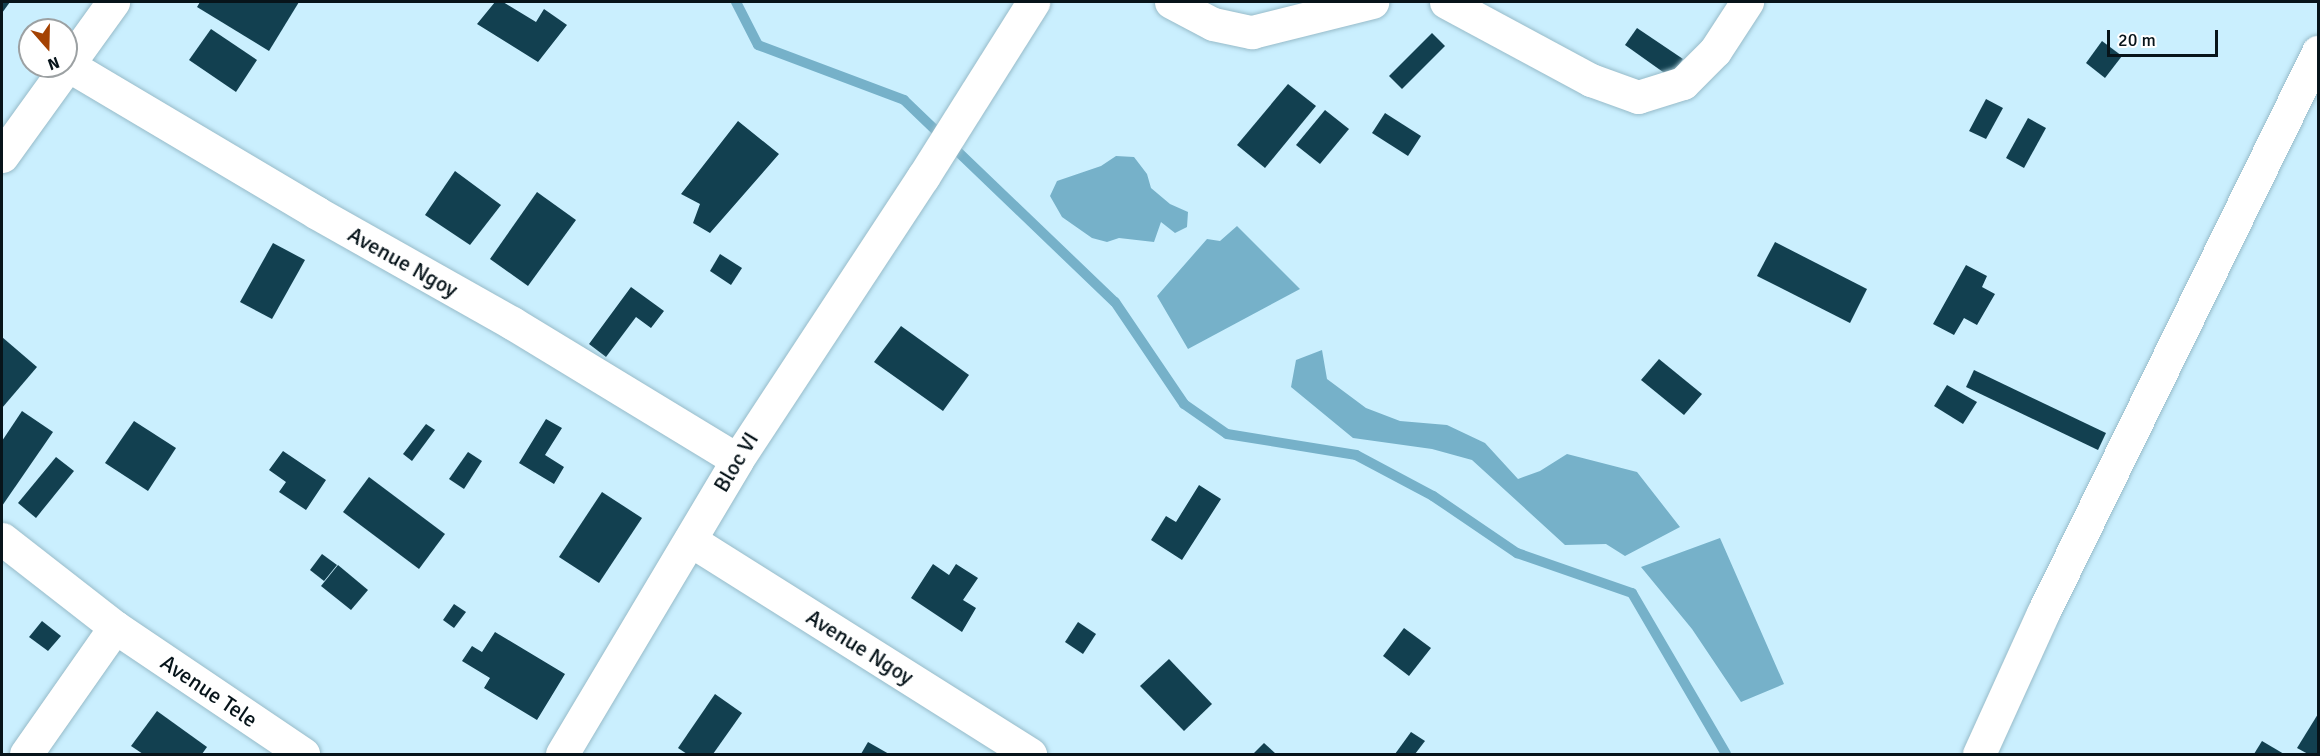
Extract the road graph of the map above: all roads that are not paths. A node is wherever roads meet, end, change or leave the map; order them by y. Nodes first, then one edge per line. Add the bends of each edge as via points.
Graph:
1 (113, 2) edge
2 (1033, 2) edge
3 (1171, 2) edge
4 (1372, 2) edge
5 (1446, 2) edge
6 (1748, 2) edge
7 (78, 51) edge
8 (2319, 52) edge
9 (78, 71) edge
10 (59, 78) edge
11 (2, 156) edge
12 (737, 460) junction
13 (2, 539) edge
14 (690, 540) junction
15 (115, 627) junction
16 (26, 754) edge
17 (303, 754) edge
18 (562, 754) edge
19 (1030, 754) edge
20 (1979, 754) edge

1 - 7 street
2 - 12 street, Bloc VI
3 - 4 street via 1214,24 1252,32
5 - 6 street via 1591,80 1638,97 1683,83 1715,51
8 - 20 street via 2043,613
9 - 12 street, Avenue Ngoy via 512,323
10 - 11 street
12 - 14 street, Bloc VI
13 - 15 street, Avenue Tele
14 - 18 street, Bloc VI
14 - 19 street, Avenue Ngoy
15 - 16 street
15 - 17 street, Avenue Tele

